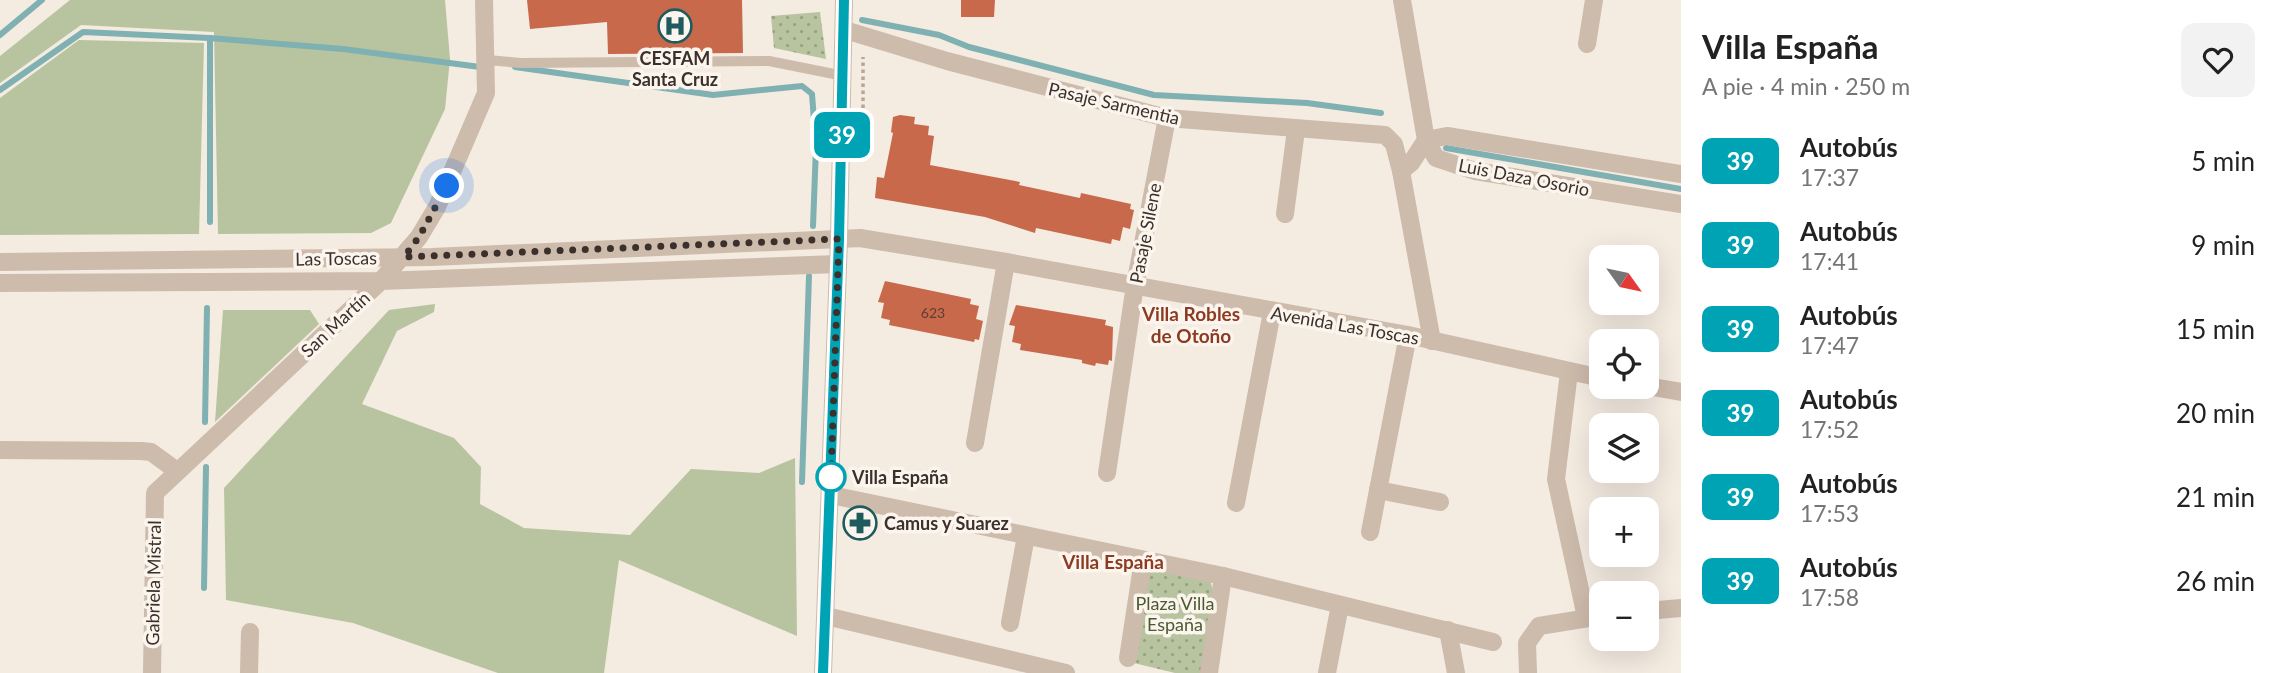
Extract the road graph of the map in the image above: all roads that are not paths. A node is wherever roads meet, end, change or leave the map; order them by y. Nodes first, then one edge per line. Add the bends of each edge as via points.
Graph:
1 (484, 0) edge
2 (844, 0) edge
3 (1402, 0) edge
4 (1594, 0) edge
5 (845, 30) junction
6 (1587, 44) dead end
7 (488, 60) junction
8 (844, 76) junction
9 (1167, 118) junction
10 (1296, 130) junction
11 (1426, 140) junction
12 (1401, 171) junction
13 (1681, 174) edge
14 (1681, 204) edge
15 (1285, 214) dead end
16 (839, 239) junction
17 (404, 257) junction
18 (0, 262) edge
19 (1006, 262) junction
20 (837, 264) junction
21 (381, 281) junction
22 (0, 282) edge
23 (1135, 285) junction
24 (1272, 313) junction
25 (1408, 335) junction
26 (1432, 341) junction
27 (1569, 372) junction
28 (1589, 376) edge
29 (1659, 388) edge
30 (1681, 392) edge
31 (975, 443) dead end
32 (0, 450) edge
33 (177, 471) junction
34 (1107, 473) dead end
35 (1378, 490) junction
36 (155, 493) joint
37 (831, 495) junction
38 (1440, 502) dead end
39 (1236, 503) dead end
40 (1370, 532) dead end
41 (1026, 536) junction
42 (1143, 560) junction
43 (1223, 576) junction
44 (1589, 602) edge
45 (1340, 605) junction
46 (1681, 608) edge
47 (1659, 610) edge
48 (826, 616) junction
49 (1589, 618) edge
50 (1010, 623) dead end
51 (1448, 629) junction
52 (250, 632) dead end
53 (1493, 642) dead end
54 (1128, 658) dead end
55 (1001, 665) edge
56 (152, 673) edge
57 (249, 673) edge
58 (823, 673) edge
59 (1066, 673) edge
60 (1209, 673) edge
61 (1326, 673) edge
62 (1455, 673) edge
63 (1528, 673) edge

1 - 7 street, San Martín
2 - 5 street
3 - 11 street
4 - 6 street
5 - 8 street
5 - 9 street, Pasaje Sarmentia
7 - 8 lane via 769,61
7 - 17 street, San Martín via 479,116 437,207
8 - 16 street
9 - 10 street, Pasaje Sarmentia
9 - 23 street, Pasaje Silene
10 - 12 street, Pasaje Sarmentia via 1385,135
10 - 15 street
11 - 12 street
11 - 13 street, Luis Daza Osorio via 1447,136
11 - 14 street, Luis Daza Osorio via 1436,158 1475,171
12 - 26 street
16 - 17 street, Las Toscas
16 - 19 street, Avenida Las Toscas via 860,238
16 - 20 street
17 - 18 street, Las Toscas
17 - 21 street, San Martín
19 - 23 street, Avenida Las Toscas
19 - 31 street
20 - 21 street, Las Toscas
20 - 37 street
21 - 22 street, Las Toscas
21 - 33 street, San Martín
23 - 24 street, Avenida Las Toscas
23 - 34 street, Pasaje Silene
24 - 25 street, Avenida Las Toscas
24 - 39 street
25 - 26 street, Avenida Las Toscas
25 - 35 street
26 - 27 street, Avenida Las Toscas
27 - 28 street, Avenida Las Toscas
27 - 44 street via 1556,479
29 - 30 street
32 - 33 street via 151,452
33 - 36 street, San Martín
35 - 38 street
35 - 40 street
36 - 56 street, Gabriela Mistral
37 - 41 street
37 - 48 street
41 - 42 street
41 - 50 street
42 - 43 street
42 - 54 street
43 - 45 street
43 - 60 street
45 - 51 street
45 - 61 street
46 - 47 street
48 - 55 street
48 - 58 street
49 - 63 street via 1545,624 1530,637
51 - 53 street
51 - 62 street
52 - 57 street
55 - 59 street

